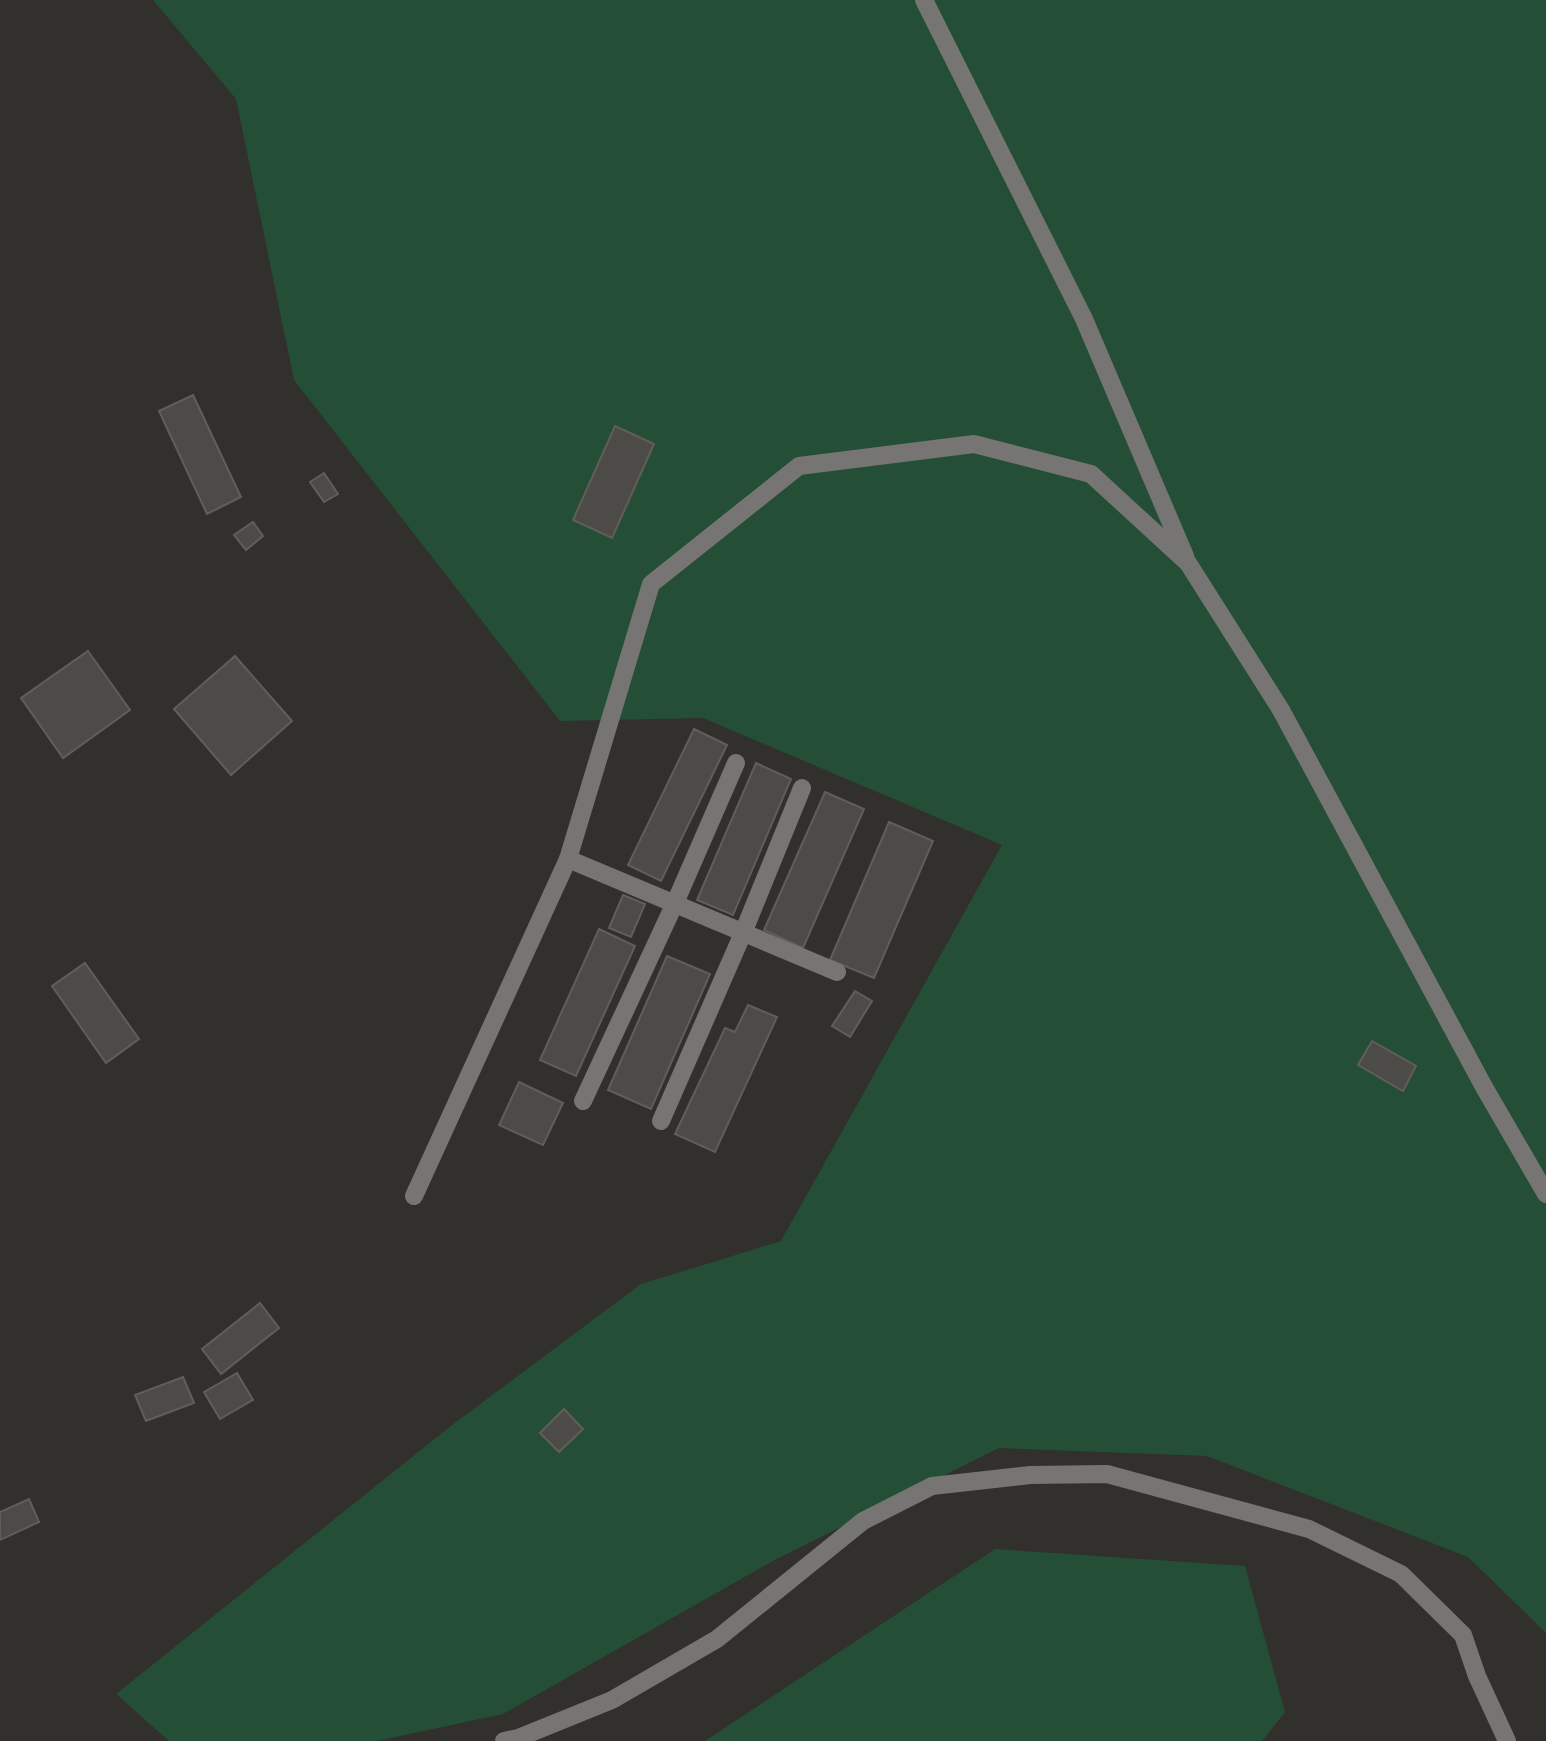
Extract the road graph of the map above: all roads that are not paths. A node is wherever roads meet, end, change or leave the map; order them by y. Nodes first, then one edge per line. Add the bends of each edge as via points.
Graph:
1 (924, 0) edge
2 (1188, 563) junction
3 (736, 763) dead end
4 (802, 788) dead end
5 (568, 859) junction
6 (675, 903) junction
7 (743, 933) junction
8 (837, 972) dead end
9 (583, 1101) dead end
10 (661, 1121) dead end
11 (1546, 1194) edge
12 (414, 1196) dead end
13 (504, 1741) edge
14 (1507, 1741) edge

1 - 2 street via 1084,319
2 - 5 street via 1091,474 974,444 800,466 651,584
2 - 11 street via 1280,710
3 - 6 street
4 - 7 street
5 - 6 street
5 - 12 street
6 - 7 street
6 - 9 street
7 - 8 street
7 - 10 street
13 - 14 street via 612,1700 717,1639 863,1521 932,1486 1030,1475 1107,1474 1309,1529 1402,1574 1463,1634

